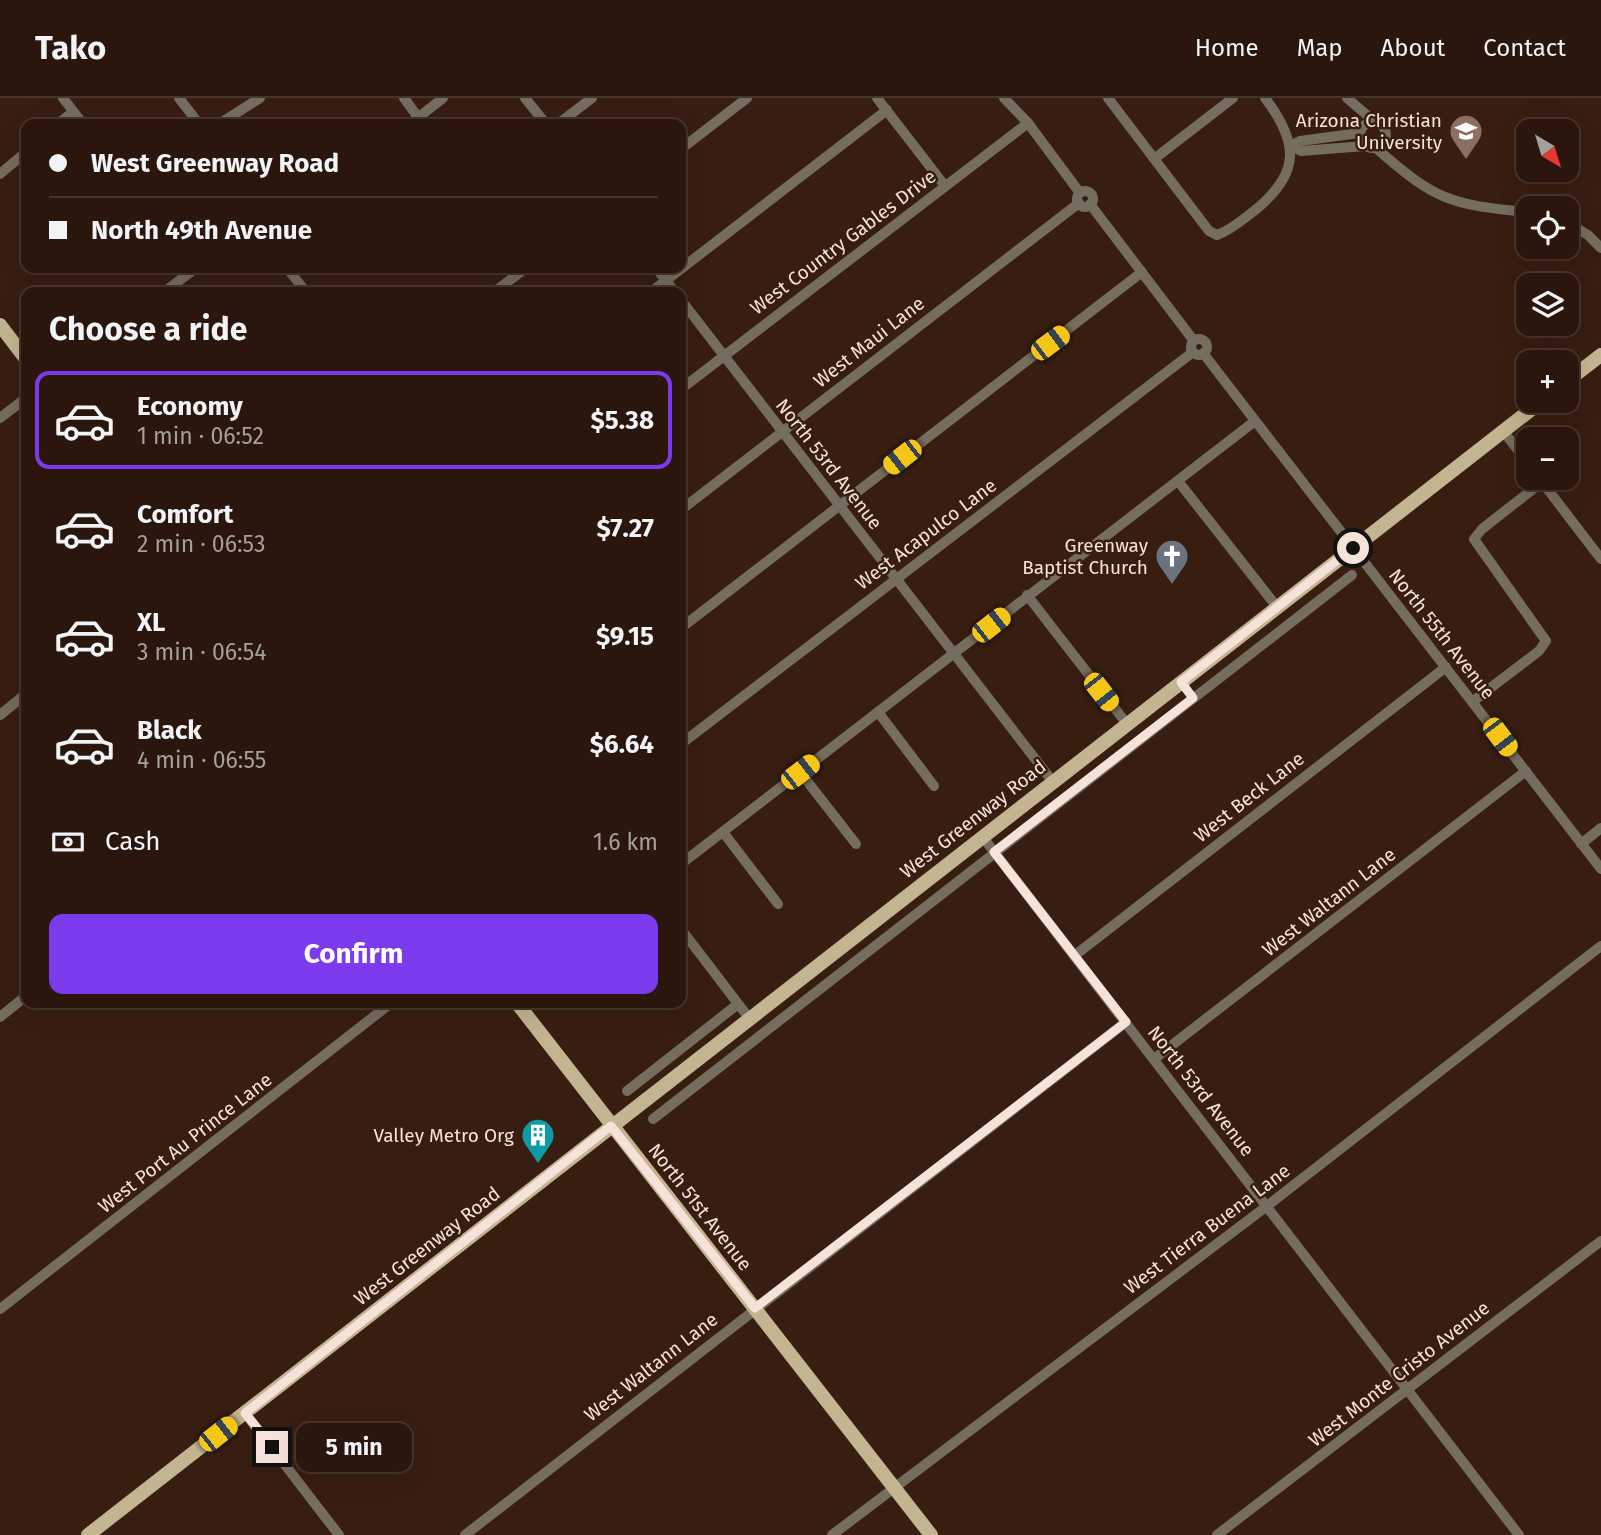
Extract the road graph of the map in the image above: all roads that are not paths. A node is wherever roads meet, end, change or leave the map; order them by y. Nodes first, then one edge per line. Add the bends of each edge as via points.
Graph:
1 (62, 98) edge
2 (179, 98) edge
3 (260, 98) edge
4 (404, 98) edge
5 (443, 98) edge
6 (525, 98) edge
7 (592, 98) edge
8 (747, 98) edge
9 (877, 98) edge
10 (1004, 98) edge
11 (1013, 98) edge
12 (1108, 98) edge
13 (1233, 98) edge
14 (1265, 98) edge
15 (1349, 100) edge
16 (887, 110) junction
17 (73, 112) junction
18 (64, 119) edge
19 (79, 119) edge
20 (196, 119) edge
21 (227, 119) edge
22 (415, 119) edge
23 (420, 119) edge
24 (541, 119) edge
25 (565, 119) edge
26 (1375, 122) junction
27 (1027, 123) junction
28 (1360, 132) junction
29 (1325, 144) junction
30 (1381, 144) junction
31 (686, 145) edge
32 (1290, 146) junction
33 (1364, 146) junction
34 (21, 156) edge
35 (1154, 159) junction
36 (0, 174) edge
37 (946, 186) junction
38 (1083, 200) junction
39 (1516, 211) edge
40 (1579, 229) edge
41 (1601, 248) edge
42 (686, 266) edge
43 (1142, 272) junction
44 (189, 273) edge
45 (291, 273) edge
46 (519, 273) edge
47 (660, 273) edge
48 (676, 273) edge
49 (666, 281) junction
50 (170, 287) edge
51 (302, 287) edge
52 (501, 287) edge
53 (658, 287) edge
54 (671, 287) edge
55 (686, 306) edge
56 (0, 325) edge
57 (1197, 348) junction
58 (21, 352) edge
59 (724, 355) junction
60 (1601, 355) edge
61 (1579, 372) edge
62 (686, 385) edge
63 (21, 402) edge
64 (1526, 413) edge
65 (0, 418) edge
66 (1255, 421) junction
67 (782, 431) junction
68 (1503, 431) junction
69 (1516, 448) edge
70 (1178, 481) junction
71 (1528, 490) edge
72 (1548, 490) edge
73 (686, 506) edge
74 (839, 506) junction
75 (1353, 548) junction
76 (1599, 553) edge
77 (1352, 575) dead end
78 (896, 579) junction
79 (1027, 596) junction
80 (1277, 607) junction
81 (686, 624) edge
82 (954, 654) junction
83 (1446, 667) junction
84 (1181, 682) junction
85 (21, 698) edge
86 (1193, 698) junction
87 (1472, 702) junction
88 (878, 712) junction
89 (0, 715) edge
90 (1126, 724) junction
91 (686, 740) edge
92 (1526, 771) junction
93 (800, 772) junction
94 (1053, 782) junction
95 (934, 786) dead end
96 (1601, 828) edge
97 (723, 832) junction
98 (982, 836) junction
99 (856, 844) dead end
100 (1581, 844) junction
101 (994, 852) junction
102 (686, 860) edge
103 (1601, 869) edge
104 (778, 904) dead end
105 (686, 938) edge
106 (1601, 946) edge
107 (1074, 956) junction
108 (789, 987) junction
109 (21, 1000) edge
110 (802, 1002) junction
111 (738, 1004) junction
112 (385, 1008) edge
113 (521, 1008) edge
114 (0, 1017) edge
115 (749, 1018) junction
116 (1126, 1022) junction
117 (1154, 1059) junction
118 (627, 1091) dead end
119 (653, 1119) dead end
120 (611, 1126) junction
121 (1267, 1206) junction
122 (1601, 1241) edge
123 (755, 1308) junction
124 (0, 1309) edge
125 (1408, 1390) junction
126 (245, 1413) junction
127 (895, 1487) junction
128 (88, 1535) edge
129 (339, 1535) edge
130 (465, 1535) edge
131 (832, 1535) edge
132 (931, 1535) edge
133 (1217, 1535) edge
134 (1519, 1535) edge

1 - 17 street
2 - 20 street
3 - 21 street
4 - 22 street
5 - 23 street
6 - 24 street
7 - 25 street
8 - 31 street
9 - 16 street
10 - 27 street, North 55th Avenue
11 - 27 street, North 55th Avenue
12 - 35 street
13 - 35 street
14 - 32 street via 1286,128
15 - 26 street
15 - 28 street
16 - 37 street
16 - 42 street
17 - 18 street
17 - 19 street
26 - 28 street via 1365,124
26 - 30 street via 1385,128
27 - 37 street, West Country Gables Drive
27 - 38 street, North 55th Avenue
28 - 29 street
28 - 33 street
29 - 32 street via 1301,151
29 - 33 street
30 - 33 street
30 - 39 street via 1421,185 1460,204
32 - 35 street via 1285,179 1276,194 1217,235 1209,231
34 - 36 street
37 - 59 street, West Country Gables Drive
38 - 43 street, North 55th Avenue
38 - 67 street, West Maui Lane
40 - 41 street
43 - 57 street, North 55th Avenue
43 - 74 street
44 - 50 street
45 - 51 street
46 - 52 street
47 - 49 street
48 - 49 street
49 - 53 street
49 - 54 street
55 - 59 street, North 53rd Avenue
56 - 58 main road
57 - 66 street, North 55th Avenue
57 - 78 street, West Acapulco Lane
59 - 62 street, West Country Gables Drive
59 - 67 street, North 53rd Avenue
60 - 61 main road
63 - 65 street
64 - 68 main road, West Greenway Road
66 - 70 street
66 - 75 street, North 55th Avenue
67 - 73 street, West Maui Lane
67 - 74 street, North 53rd Avenue
68 - 69 street
68 - 75 main road, West Greenway Road
70 - 79 street
70 - 80 street
71 - 87 street via 1474,539 1546,642
72 - 76 street
74 - 78 street, North 53rd Avenue
74 - 81 street
75 - 80 main road, West Greenway Road
75 - 83 street, North 55th Avenue
77 - 86 street, West Greenway Road
78 - 82 street, North 53rd Avenue
78 - 91 street, West Acapulco Lane
79 - 82 street
79 - 90 street
80 - 84 main road, West Greenway Road
82 - 88 street
82 - 94 street, North 53rd Avenue
83 - 87 street, North 55th Avenue
83 - 107 street, West Beck Lane
84 - 86 street
84 - 90 main road, West Greenway Road
85 - 89 street
86 - 101 street, West Greenway Road
87 - 92 street, North 55th Avenue
88 - 93 street
88 - 95 street
90 - 94 main road, West Greenway Road
92 - 100 street, North 55th Avenue
92 - 117 street, West Waltann Lane
93 - 97 street
93 - 99 street
94 - 98 main road, West Greenway Road
96 - 100 street
97 - 102 street
97 - 104 street
98 - 101 street, North 53rd Avenue
98 - 108 main road, West Greenway Road
100 - 103 street, North 55th Avenue
101 - 107 street, North 53rd Avenue
101 - 110 street, West Greenway Road
105 - 111 street
106 - 121 street, West Tierra Buena Lane
107 - 116 street, North 53rd Avenue
108 - 110 street
108 - 115 main road, West Greenway Road
109 - 114 street
110 - 119 street, West Greenway Road
111 - 115 street
111 - 118 street
112 - 124 street, West Port Au Prince Lane
113 - 120 main road, North 51st Avenue
115 - 120 main road, West Greenway Road
116 - 117 street, North 53rd Avenue
116 - 123 street, West Waltann Lane
117 - 121 street, North 53rd Avenue
120 - 123 main road, North 51st Avenue
120 - 126 main road, West Greenway Road
121 - 125 street, North 53rd Avenue
121 - 127 street, West Tierra Buena Lane
122 - 125 street, West Monte Cristo Avenue
123 - 127 main road, North 51st Avenue
123 - 130 street, West Waltann Lane
125 - 133 street, West Monte Cristo Avenue
125 - 134 street, North 53rd Avenue
126 - 128 main road, West Greenway Road
126 - 129 street
127 - 131 street, West Tierra Buena Lane
127 - 132 main road, North 51st Avenue

